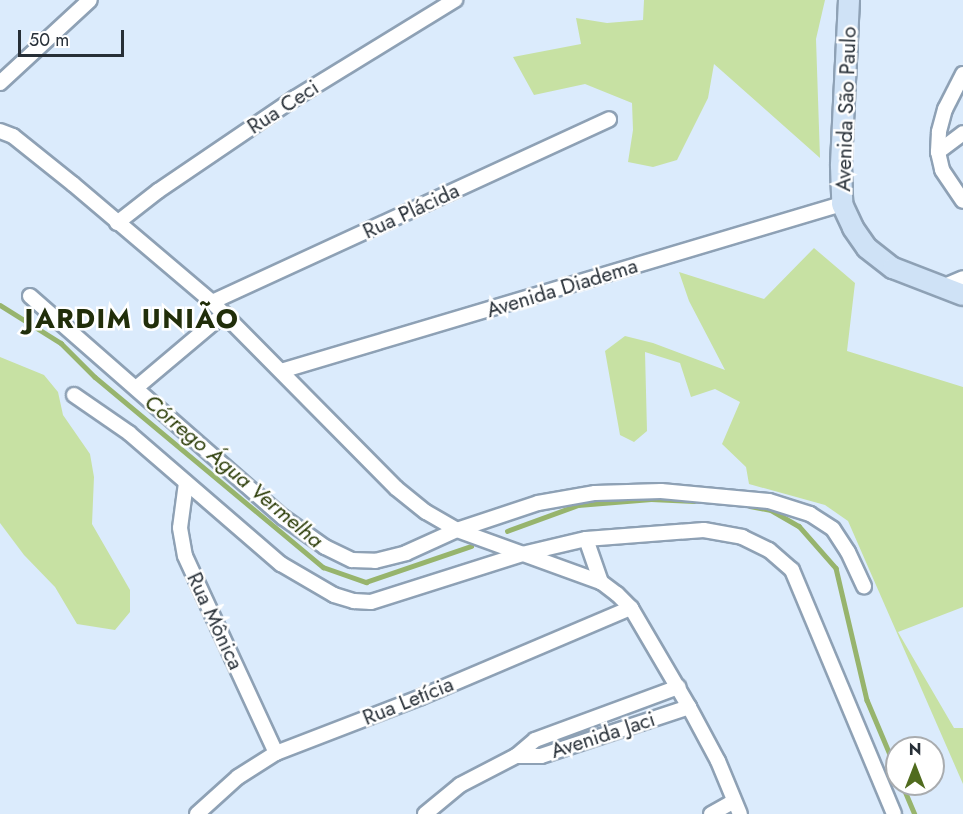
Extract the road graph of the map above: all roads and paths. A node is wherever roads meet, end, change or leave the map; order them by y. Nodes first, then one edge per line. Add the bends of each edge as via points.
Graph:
1 (90, 0) edge
2 (455, 0) edge
3 (853, 2) edge
4 (963, 74) edge
5 (0, 83) edge
6 (609, 119) dead end
7 (0, 131) edge
8 (963, 133) edge
9 (938, 152) junction
10 (963, 201) edge
11 (842, 204) junction
12 (117, 223) junction
13 (963, 278) edge
14 (940, 288) junction
15 (963, 295) edge
16 (30, 296) dead end
17 (212, 302) junction
18 (224, 314) junction
19 (280, 371) junction
20 (135, 388) junction
21 (74, 395) dead end
22 (186, 483) junction
23 (457, 530) junction
24 (586, 539) junction
25 (522, 554) junction
26 (601, 582) junction
27 (864, 588) dead end
28 (631, 608) junction
29 (678, 687) junction
30 (689, 707) junction
31 (276, 753) junction
32 (516, 756) junction
33 (737, 808) edge
34 (197, 814) edge
35 (425, 814) edge
36 (711, 814) edge
37 (894, 814) edge

1 - 5 street
2 - 12 street, Rua Ceci via 296,98
3 - 11 main road, Avenida São Paulo via 841,166
4 - 9 street via 945,109
6 - 17 street, Rua Plácida
7 - 12 street via 13,136
8 - 9 street
9 - 10 street via 942,170
11 - 14 main road, Avenida São Paulo via 867,248 893,268
11 - 19 street, Avenida Diadema
12 - 17 street
13 - 14 street
14 - 15 main road, Avenida São Paulo
16 - 20 street
17 - 18 street
18 - 19 street
18 - 20 street
19 - 23 street via 396,488
20 - 23 street via 284,518 325,547 352,560 375,561 406,553
21 - 22 street via 129,433
22 - 25 street via 281,564 334,596 354,601 371,602
22 - 31 street, Rua Mônica via 180,528 185,556
23 - 25 street
23 - 27 street via 538,502 595,493 661,490 769,501 810,514 833,529
24 - 25 street
24 - 26 street
24 - 37 street via 704,530 742,537 769,550 792,570
25 - 26 street
26 - 28 street
28 - 29 street
28 - 31 street, Rua Letícia
29 - 30 street
29 - 32 street, Avenida Jaci via 535,740
30 - 32 street, Avenida Jaci via 541,756
30 - 33 street via 718,761
31 - 34 street, Rua Letícia via 238,777
32 - 35 street, Avenida Jaci via 460,785
33 - 36 street

